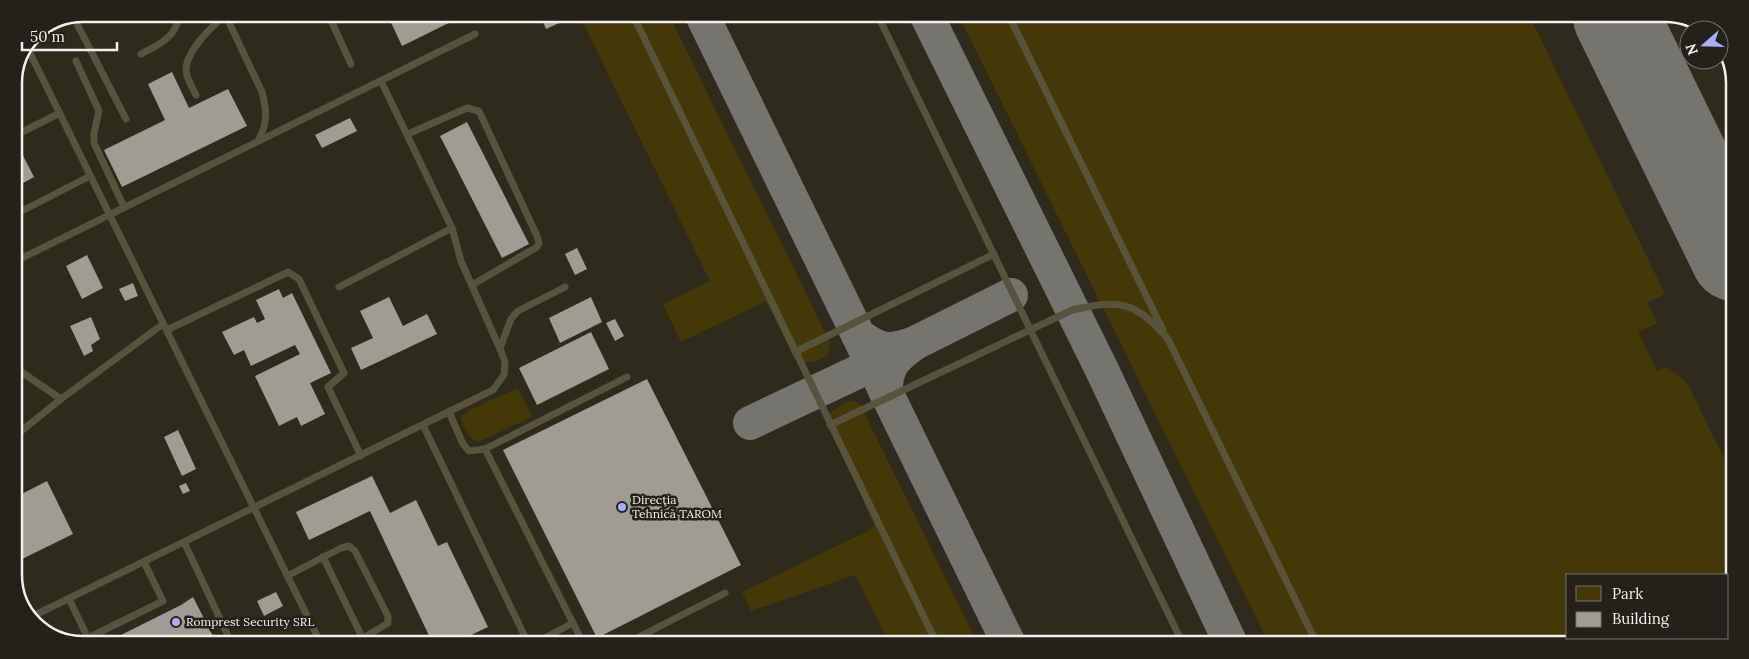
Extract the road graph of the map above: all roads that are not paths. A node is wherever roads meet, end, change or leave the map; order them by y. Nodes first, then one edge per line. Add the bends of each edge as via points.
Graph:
1 (179, 22) edge
2 (217, 22) edge
3 (230, 22) edge
4 (332, 22) edge
5 (636, 22) edge
6 (881, 22) edge
7 (1012, 22) edge
8 (77, 23) edge
9 (475, 34) dead end
10 (31, 54) edge
11 (141, 54) dead end
12 (76, 61) dead end
13 (351, 64) dead end
14 (381, 81) junction
15 (196, 95) dead end
16 (60, 113) junction
17 (126, 120) dead end
18 (24, 131) dead end
19 (408, 134) junction
20 (258, 141) junction
21 (90, 176) junction
22 (124, 207) junction
23 (23, 210) edge
24 (110, 214) junction
25 (452, 228) junction
26 (994, 254) junction
27 (23, 258) edge
28 (472, 285) junction
29 (339, 287) dead end
30 (565, 287) dead end
31 (165, 327) junction
32 (1031, 330) junction
33 (1168, 339) junction
34 (500, 349) junction
35 (795, 352) junction
36 (23, 373) edge
37 (627, 377) dead end
38 (61, 399) junction
39 (449, 412) junction
40 (423, 425) junction
41 (830, 425) junction
42 (23, 430) edge
43 (485, 449) junction
44 (361, 456) junction
45 (254, 508) junction
46 (184, 542) junction
47 (323, 557) junction
48 (144, 562) junction
49 (287, 576) junction
50 (725, 593) dead end
51 (69, 599) junction
52 (37, 614) edge
53 (573, 623) junction
54 (87, 636) edge
55 (92, 636) edge
56 (228, 636) edge
57 (317, 636) edge
58 (358, 636) edge
59 (368, 636) edge
60 (525, 636) edge
61 (547, 636) edge
62 (580, 636) edge
63 (642, 636) edge
64 (933, 636) edge
65 (1179, 636) edge
66 (1313, 636) edge

1 - 11 lane via 168,40
2 - 15 lane via 199,42 187,65 188,78
3 - 20 lane via 266,105 267,117
4 - 13 lane
5 - 35 lane
6 - 26 lane
7 - 33 lane
8 - 17 lane
9 - 14 lane
10 - 16 lane
12 - 22 lane via 99,112 94,143
14 - 19 lane
14 - 20 lane
16 - 18 lane
16 - 21 lane
19 - 25 lane
19 - 28 lane via 467,108 479,111 538,236 538,247
20 - 22 lane
21 - 23 lane
21 - 24 lane
22 - 24 lane
24 - 27 lane
24 - 31 lane
25 - 28 lane
25 - 29 lane
26 - 32 lane
26 - 35 lane
28 - 34 lane
30 - 34 lane via 518,311 511,319
31 - 38 lane
31 - 44 lane via 288,272 299,280 344,373 328,387
31 - 45 lane
32 - 33 lane via 1072,310 1117,304 1133,308 1149,318
32 - 41 lane
32 - 65 lane
33 - 66 lane
34 - 39 lane via 504,375 499,384
35 - 41 lane
36 - 38 lane
37 - 43 lane
38 - 42 lane
39 - 40 lane
39 - 43 lane via 469,451
40 - 44 lane
40 - 60 lane
41 - 64 lane
43 - 53 lane
44 - 45 lane
45 - 46 lane
45 - 49 lane
46 - 48 lane
46 - 56 lane
47 - 49 lane
47 - 58 lane
47 - 59 lane via 349,546 355,551 388,616 388,623
48 - 51 lane
48 - 55 lane via 162,601
49 - 57 lane
50 - 63 lane
51 - 52 lane
51 - 54 lane
53 - 61 lane
53 - 62 lane

